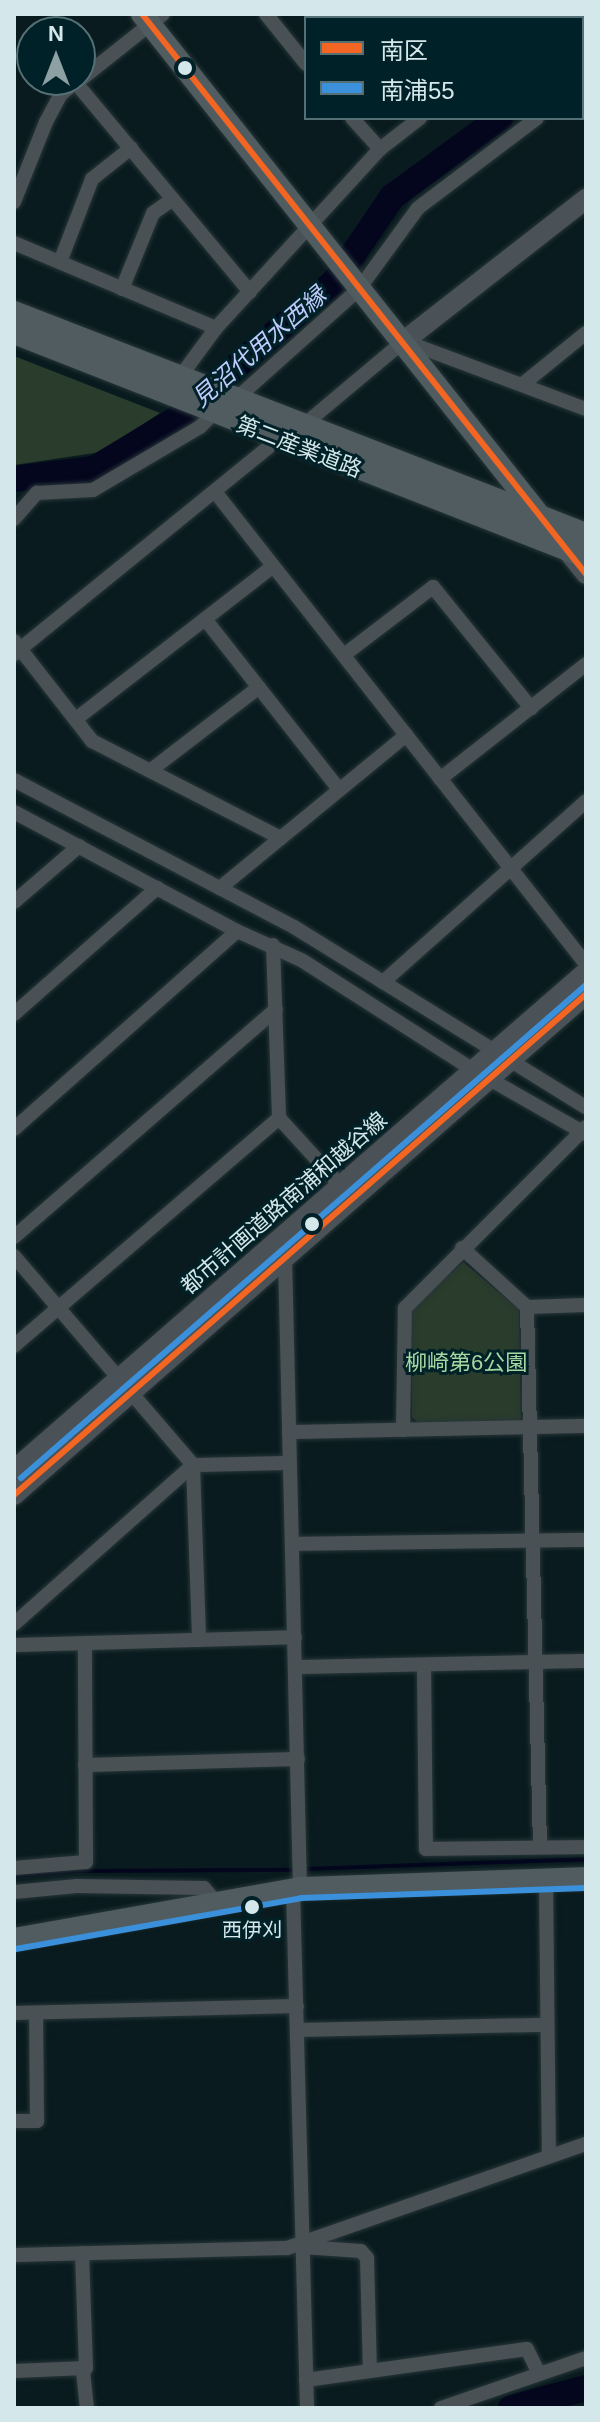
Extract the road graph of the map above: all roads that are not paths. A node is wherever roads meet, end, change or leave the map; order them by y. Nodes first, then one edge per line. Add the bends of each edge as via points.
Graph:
1 (266, 14) edge
2 (152, 18) edge
3 (304, 62) edge
4 (96, 66) edge
5 (60, 96) edge
6 (90, 96) edge
7 (354, 120) edge
8 (417, 120) edge
9 (534, 120) edge
10 (131, 148) junction
11 (380, 149) junction
12 (173, 199) junction
13 (586, 199) edge
14 (14, 202) edge
15 (312, 227) junction
16 (14, 243) edge
17 (60, 262) junction
18 (357, 286) junction
19 (122, 289) junction
20 (250, 292) junction
21 (14, 312) edge
22 (216, 328) junction
23 (14, 333) edge
24 (586, 333) edge
25 (404, 341) junction
26 (523, 384) junction
27 (205, 396) junction
28 (586, 409) edge
29 (305, 424) junction
30 (279, 439) junction
31 (216, 493) junction
32 (538, 515) junction
33 (14, 519) edge
34 (586, 534) edge
35 (576, 553) edge
36 (273, 566) junction
37 (586, 574) edge
38 (205, 619) junction
39 (16, 648) edge
40 (344, 655) junction
41 (586, 664) edge
42 (259, 687) junction
43 (531, 708) junction
44 (76, 719) junction
45 (406, 735) junction
46 (151, 770) junction
47 (440, 779) junction
48 (14, 780) edge
49 (339, 789) junction
50 (586, 801) edge
51 (14, 812) edge
52 (281, 838) junction
53 (129, 840) junction
54 (79, 846) junction
55 (116, 866) junction
56 (510, 868) junction
57 (157, 888) junction
58 (220, 888) junction
59 (14, 902) edge
60 (237, 931) junction
61 (273, 945) junction
62 (586, 964) edge
63 (586, 972) edge
64 (383, 982) junction
65 (586, 994) edge
66 (276, 1009) junction
67 (14, 1014) edge
68 (501, 1056) junction
69 (480, 1074) junction
70 (586, 1107) edge
71 (279, 1118) junction
72 (14, 1129) edge
73 (584, 1130) edge
74 (341, 1186) junction
75 (14, 1237) edge
76 (462, 1248) junction
77 (14, 1256) edge
78 (285, 1257) junction
79 (586, 1305) edge
80 (527, 1307) junction
81 (59, 1308) junction
82 (14, 1346) edge
83 (124, 1387) junction
84 (586, 1426) edge
85 (532, 1427) junction
86 (403, 1430) junction
87 (289, 1432) junction
88 (289, 1463) junction
89 (193, 1465) junction
90 (14, 1470) edge
91 (14, 1495) edge
92 (586, 1540) edge
93 (533, 1542) junction
94 (292, 1544) junction
95 (14, 1624) edge
96 (295, 1637) junction
97 (199, 1640) junction
98 (85, 1643) junction
99 (14, 1645) edge
100 (586, 1661) edge
101 (537, 1662) junction
102 (424, 1665) junction
103 (296, 1667) junction
104 (298, 1759) junction
105 (85, 1765) junction
106 (540, 1847) junction
107 (586, 1847) edge
108 (14, 1868) edge
109 (586, 1878) edge
110 (546, 1879) junction
111 (296, 1889) junction
112 (14, 1892) edge
113 (215, 1901) junction
114 (14, 1939) edge
115 (297, 2006) junction
116 (14, 2013) edge
117 (36, 2013) junction
118 (546, 2025) junction
119 (297, 2030) junction
120 (14, 2121) edge
121 (586, 2144) edge
122 (549, 2154) junction
123 (303, 2245) junction
124 (82, 2253) junction
125 (14, 2255) edge
126 (586, 2358) edge
127 (14, 2371) edge
128 (83, 2371) junction
129 (370, 2371) junction
130 (538, 2372) junction
131 (306, 2380) junction
132 (87, 2408) edge
133 (307, 2408) edge
134 (441, 2408) edge

1 - 3 street
2 - 4 street
2 - 15 main road
5 - 14 street
6 - 10 street
7 - 11 street
8 - 11 street
9 - 18 street via 418,208
10 - 12 street
10 - 17 street via 92,179
11 - 15 street
12 - 19 street via 153,213
12 - 20 street
13 - 25 street
15 - 18 main road
15 - 20 street
16 - 17 street
17 - 19 street
18 - 25 main road
18 - 27 street
19 - 22 street
20 - 22 street
21 - 27 main road, 第二産業道路
22 - 27 street
23 - 27 main road, 第二産業道路
24 - 26 street
25 - 26 street
25 - 29 street
25 - 32 main road
26 - 28 street
27 - 29 main road, 第二産業道路
27 - 30 main road, 第二産業道路
27 - 33 street via 200,427 93,490 37,493
29 - 32 main road, 第二産業道路
30 - 31 street
30 - 35 main road, 第二産業道路
31 - 36 street
31 - 39 street
32 - 34 main road, 第二産業道路
32 - 35 main road
35 - 37 street
36 - 38 street
36 - 40 street
38 - 42 street
38 - 44 street
39 - 44 street
40 - 43 street via 433,587
40 - 45 street
41 - 43 street
42 - 46 street
42 - 49 street
43 - 47 street
44 - 46 street via 92,741
45 - 47 street
45 - 49 street
46 - 52 street
47 - 56 street
48 - 53 street
49 - 52 street
50 - 56 street
51 - 54 street
52 - 58 street
53 - 55 street
53 - 58 street
54 - 55 street
54 - 59 street
55 - 57 street
56 - 62 street
56 - 64 street
57 - 60 street
57 - 67 street
58 - 64 street
60 - 61 street
60 - 72 street
61 - 66 street
61 - 69 street
63 - 68 street, 都市計画道路南浦和越谷線
64 - 68 street
65 - 68 street, 都市計画道路南浦和越谷線
66 - 71 street
66 - 75 street
68 - 69 street, 都市計画道路南浦和越谷線
68 - 70 street
69 - 73 street
69 - 74 street, 都市計画道路南浦和越谷線
69 - 78 street, 都市計画道路南浦和越谷線
71 - 74 street
71 - 81 street
73 - 76 street
74 - 83 street, 都市計画道路南浦和越谷線
76 - 80 street
76 - 86 street via 405,1308
77 - 81 street
78 - 83 street, 都市計画道路南浦和越谷線
78 - 87 street
79 - 80 street
80 - 85 street
81 - 82 street
81 - 83 street
83 - 89 street
83 - 90 street, 都市計画道路南浦和越谷線
83 - 91 street, 都市計画道路南浦和越谷線
84 - 85 street
85 - 86 street
85 - 93 street
86 - 87 street
87 - 88 street
88 - 89 street
88 - 94 street
89 - 95 street
89 - 97 street
92 - 93 street
93 - 94 street
93 - 101 street
94 - 96 street
96 - 97 street
96 - 103 street
97 - 98 street
98 - 99 street
98 - 105 street
100 - 101 street
101 - 102 street
101 - 106 street
102 - 103 street
102 - 106 street via 426,1849
103 - 104 street
104 - 105 street
104 - 111 street
105 - 108 street via 86,1862
106 - 107 street
109 - 110 main road
110 - 111 main road
110 - 118 street
111 - 113 main road
111 - 115 street
112 - 113 street via 204,1888
113 - 114 main road
115 - 117 street
115 - 119 street
116 - 117 street
117 - 120 street via 37,2121
118 - 119 street
118 - 122 street
119 - 123 street
121 - 122 street
122 - 123 street
123 - 124 street
123 - 129 street via 361,2251 367,2258
123 - 131 street
124 - 125 street
124 - 128 street
126 - 130 street
127 - 128 street
128 - 132 street
129 - 130 street via 527,2349
129 - 131 street
130 - 134 street
131 - 133 street

